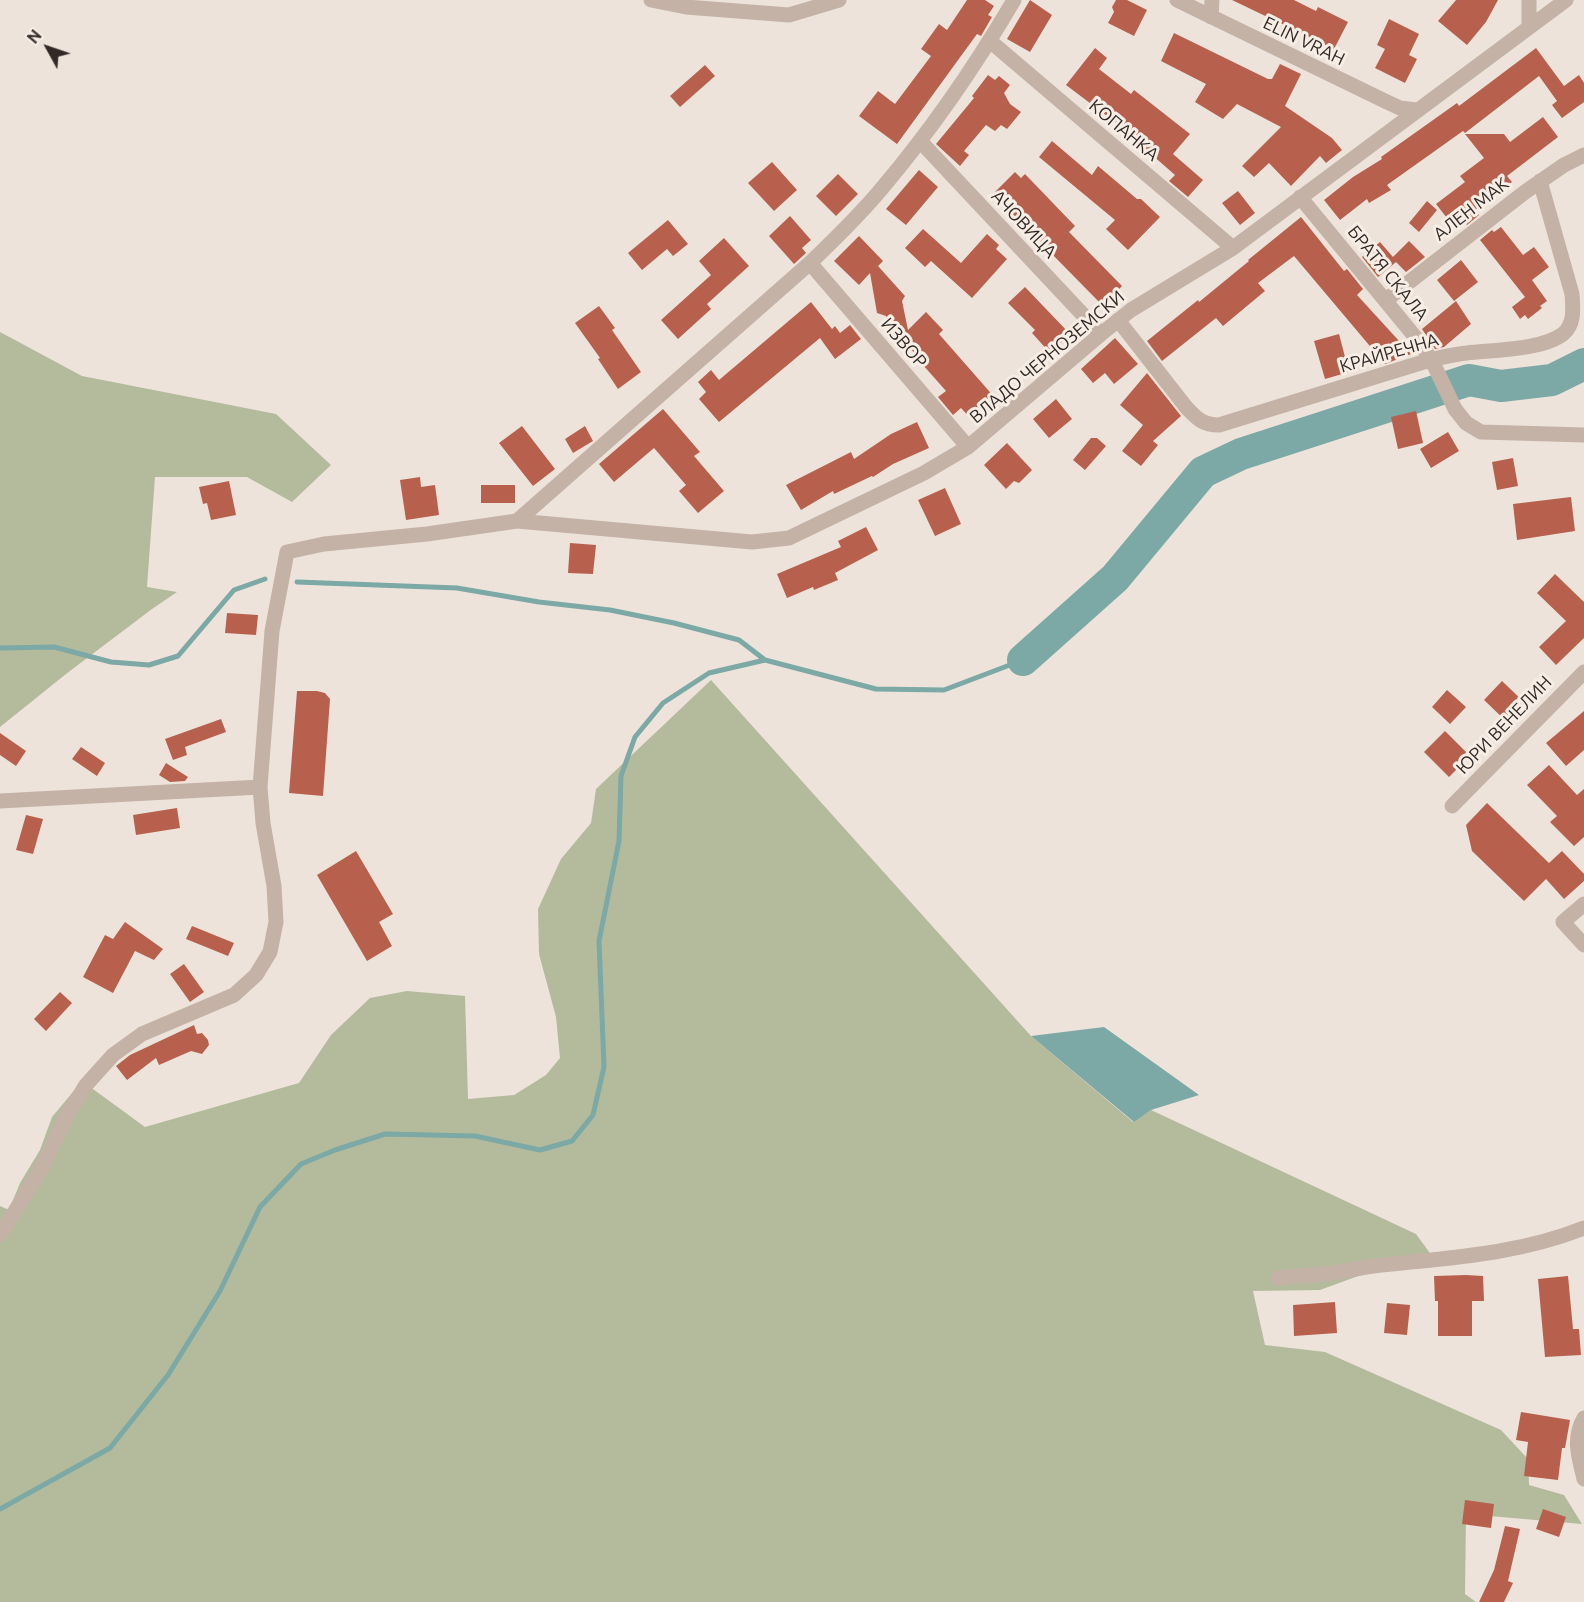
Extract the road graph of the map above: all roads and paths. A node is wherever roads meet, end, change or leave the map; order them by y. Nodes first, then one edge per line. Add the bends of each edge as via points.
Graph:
1 (651, 0) edge
2 (839, 0) edge
3 (1014, 0) edge
4 (1177, 0) edge
5 (1212, 0) edge
6 (1529, 0) edge
7 (1566, 0) edge
8 (1211, 17) junction
9 (1529, 26) junction
10 (990, 42) junction
11 (1416, 110) junction
12 (920, 141) junction
13 (1584, 155) edge
14 (1539, 181) junction
15 (1300, 197) junction
16 (1233, 248) junction
17 (810, 263) junction
18 (1386, 300) junction
19 (1118, 320) junction
20 (1101, 334) junction
21 (1432, 363) junction
22 (1584, 435) edge
23 (968, 447) junction
24 (517, 521) junction
25 (1584, 672) edge
26 (260, 787) junction
27 (0, 801) edge
28 (1452, 806) dead end
29 (1584, 904) edge
30 (1584, 945) edge
31 (1584, 1228) edge
32 (0, 1235) edge
33 (1278, 1278) dead end
34 (1584, 1418) edge
35 (1584, 1479) edge

1 - 2 street via 686,7 789,15
3 - 10 street
4 - 8 street, ELIN VRAH
5 - 8 street
6 - 9 street
7 - 9 street, ВЛАДО ЧЕРНОЗЕМСКИ
8 - 11 street, ELIN VRAH via 1400,108
9 - 11 street, ВЛАДО ЧЕРНОЗЕМСКИ
10 - 12 street
10 - 16 street, КОПАНКА
11 - 15 street, ВЛАДО ЧЕРНОЗЕМСКИ
12 - 17 street via 883,189
12 - 20 street, АЧОВИЦА
13 - 14 street, АЛЕН МАК
14 - 18 street, АЛЕН МАК
14 - 21 street, КРАЙРЕЧНА via 1572,294 1571,323 1553,340 1464,353
15 - 16 street, ВЛАДО ЧЕРНОЗЕМСКИ
15 - 18 street, БРАТЯ СКАЛА
16 - 19 street, ВЛАДО ЧЕРНОЗЕМСКИ
17 - 23 street, ИЗВОР
17 - 24 street
18 - 21 street, БРАТЯ СКАЛА
19 - 20 street, ВЛАДО ЧЕРНОЗЕМСКИ
19 - 21 street, КРАЙРЕЧНА via 1186,407 1206,425 1219,425
20 - 23 street, ВЛАДО ЧЕРНОЗЕМСКИ
21 - 22 street, БРАТЯ СКАЛА via 1455,409 1466,423 1481,432
23 - 24 street, ВЛАДО ЧЕРНОЗЕМСКИ via 924,473 789,538 752,542
24 - 26 street, ВЛАДО ЧЕРНОЗЕМСКИ via 287,552 272,631
25 - 28 street, ЮРИ ВЕНЕЛИН
26 - 27 street
26 - 32 street via 274,886 276,922 270,952 256,975 234,995 142,1034 113,1055 86,1085 42,1168
29 - 30 street via 1563,922
31 - 33 street via 1556,1239 1497,1252
34 - 35 street via 1576,1439

